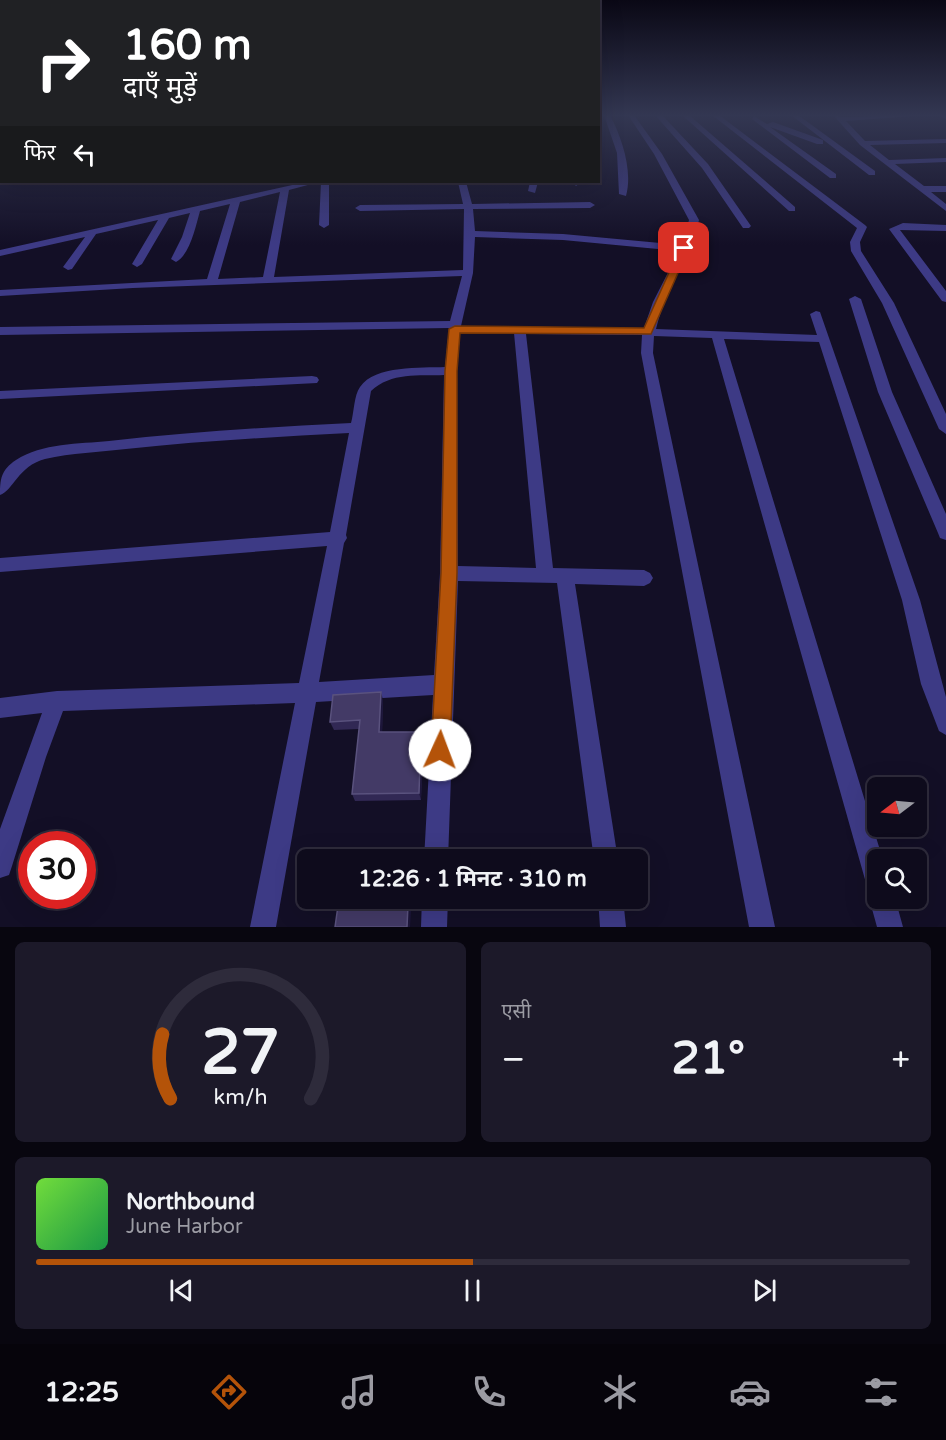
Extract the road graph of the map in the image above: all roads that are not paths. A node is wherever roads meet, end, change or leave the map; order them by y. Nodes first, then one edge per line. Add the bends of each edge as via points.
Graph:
1 (623, 158) edge
2 (660, 158) edge
3 (698, 158) edge
4 (734, 158) edge
5 (772, 158) edge
6 (808, 158) edge
7 (851, 158) edge
8 (885, 158) edge
9 (946, 160) edge
10 (890, 162) junction
11 (872, 173) dead end
12 (833, 176) dead end
13 (311, 183) edge
14 (325, 183) edge
15 (462, 183) edge
16 (285, 189) junction
17 (924, 189) junction
18 (946, 189) edge
19 (623, 194) dead end
20 (236, 200) junction
21 (468, 205) junction
22 (590, 205) dead end
23 (360, 208) dead end
24 (946, 208) edge
25 (196, 209) junction
26 (792, 209) dead end
27 (165, 216) junction
28 (324, 225) dead end
29 (746, 226) dead end
30 (944, 230) edge
31 (93, 232) junction
32 (470, 234) junction
33 (684, 248) junction
34 (0, 253) edge
35 (176, 259) dead end
36 (137, 264) dead end
37 (68, 267) dead end
38 (468, 273) junction
39 (268, 280) junction
40 (212, 282) junction
41 (0, 293) edge
42 (855, 299) dead end
43 (946, 299) edge
44 (816, 314) dead end
45 (455, 326) junction
46 (0, 330) edge
47 (520, 330) junction
48 (648, 332) junction
49 (717, 334) junction
50 (825, 339) junction
51 (451, 371) junction
52 (312, 380) dead end
53 (0, 394) edge
54 (358, 428) junction
55 (946, 429) edge
56 (0, 489) edge
57 (946, 533) edge
58 (339, 538) junction
59 (0, 565) edge
60 (449, 573) junction
61 (555, 574) junction
62 (644, 578) dead end
63 (443, 684) junction
64 (306, 693) junction
65 (57, 701) junction
66 (0, 708) edge
67 (946, 724) edge
68 (436, 849) edge
69 (604, 849) edge
70 (868, 849) edge
71 (0, 866) edge
72 (435, 909) edge
73 (611, 909) edge
74 (885, 909) edge
75 (263, 927) edge
76 (434, 927) edge
77 (613, 927) edge
78 (762, 927) edge
79 (890, 927) edge

1 - 19 street
2 - 33 street via 694,220
3 - 29 street
4 - 26 street
5 - 55 street via 862,227 855,242 856,251 888,303
6 - 12 street
7 - 11 street
8 - 10 street
9 - 10 street
10 - 17 street
13 - 16 street
14 - 28 street
15 - 21 street
16 - 20 street
16 - 39 street
17 - 18 street
17 - 24 street
20 - 25 street
20 - 40 street
21 - 22 street
21 - 23 street
21 - 32 street
25 - 27 street
25 - 35 street
27 - 31 street
27 - 36 street
30 - 43 street via 894,229
31 - 34 street
31 - 37 street
32 - 33 street via 563,237
32 - 38 street
33 - 48 street
38 - 39 street
38 - 45 street
39 - 40 street
40 - 41 street
42 - 57 street via 889,401
44 - 50 street
45 - 46 street
45 - 47 street
45 - 51 street
47 - 48 street
47 - 61 street
48 - 49 street
48 - 78 street via 647,353
49 - 50 street
49 - 70 street
50 - 67 street via 911,600 931,684
51 - 54 street via 395,374 371,381 365,389
51 - 60 street
52 - 53 street
54 - 56 street via 201,435 55,452 32,456 16,465
54 - 58 street
58 - 59 street
58 - 64 street
60 - 61 street
60 - 63 street
61 - 62 street
61 - 69 street
63 - 64 street
63 - 68 street
64 - 65 street
64 - 75 street
65 - 66 street
65 - 71 street
72 - 76 street
73 - 77 street
74 - 79 street

